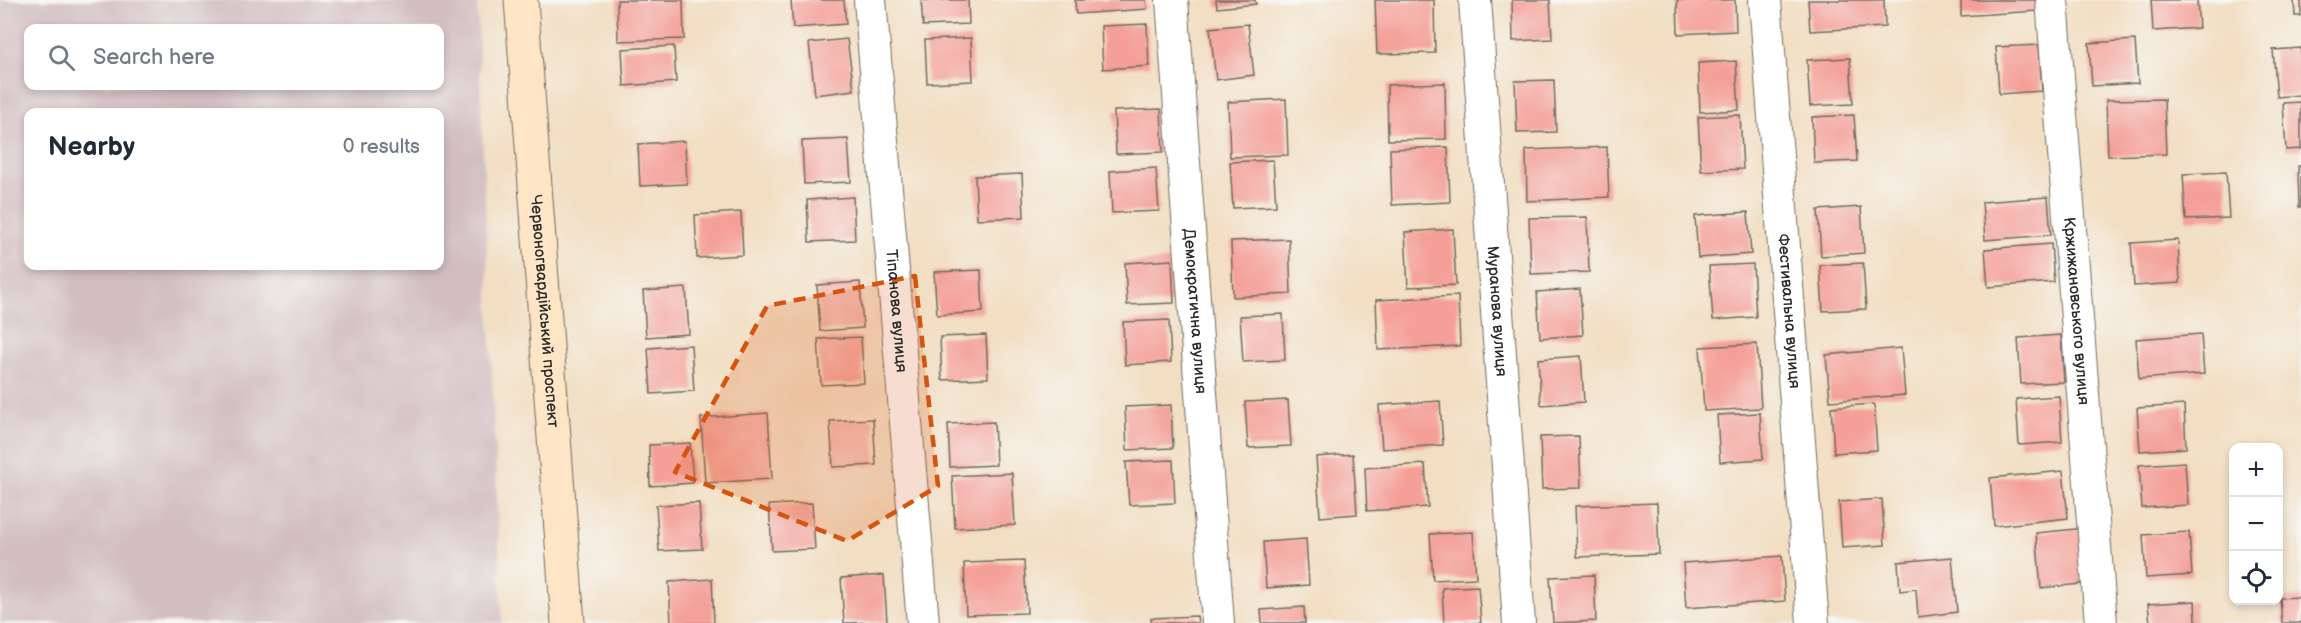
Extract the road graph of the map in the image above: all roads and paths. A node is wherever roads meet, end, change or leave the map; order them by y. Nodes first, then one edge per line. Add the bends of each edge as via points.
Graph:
1 (521, 0) edge
2 (870, 0) edge
3 (1172, 0) edge
4 (1475, 0) edge
5 (1765, 0) edge
6 (2052, 0) edge
7 (568, 623) edge
8 (923, 623) edge
9 (1218, 623) edge
10 (1519, 623) edge
11 (1813, 623) edge
12 (2101, 623) edge

1 - 7 main road, Червоногвардійський проспект
2 - 8 street, Тіпанова вулиця
3 - 9 street, Демократична вулиця
4 - 10 street, Муранова вулиця
5 - 11 street, Фестивальна вулиця
6 - 12 street, Кржижановського вулиця

